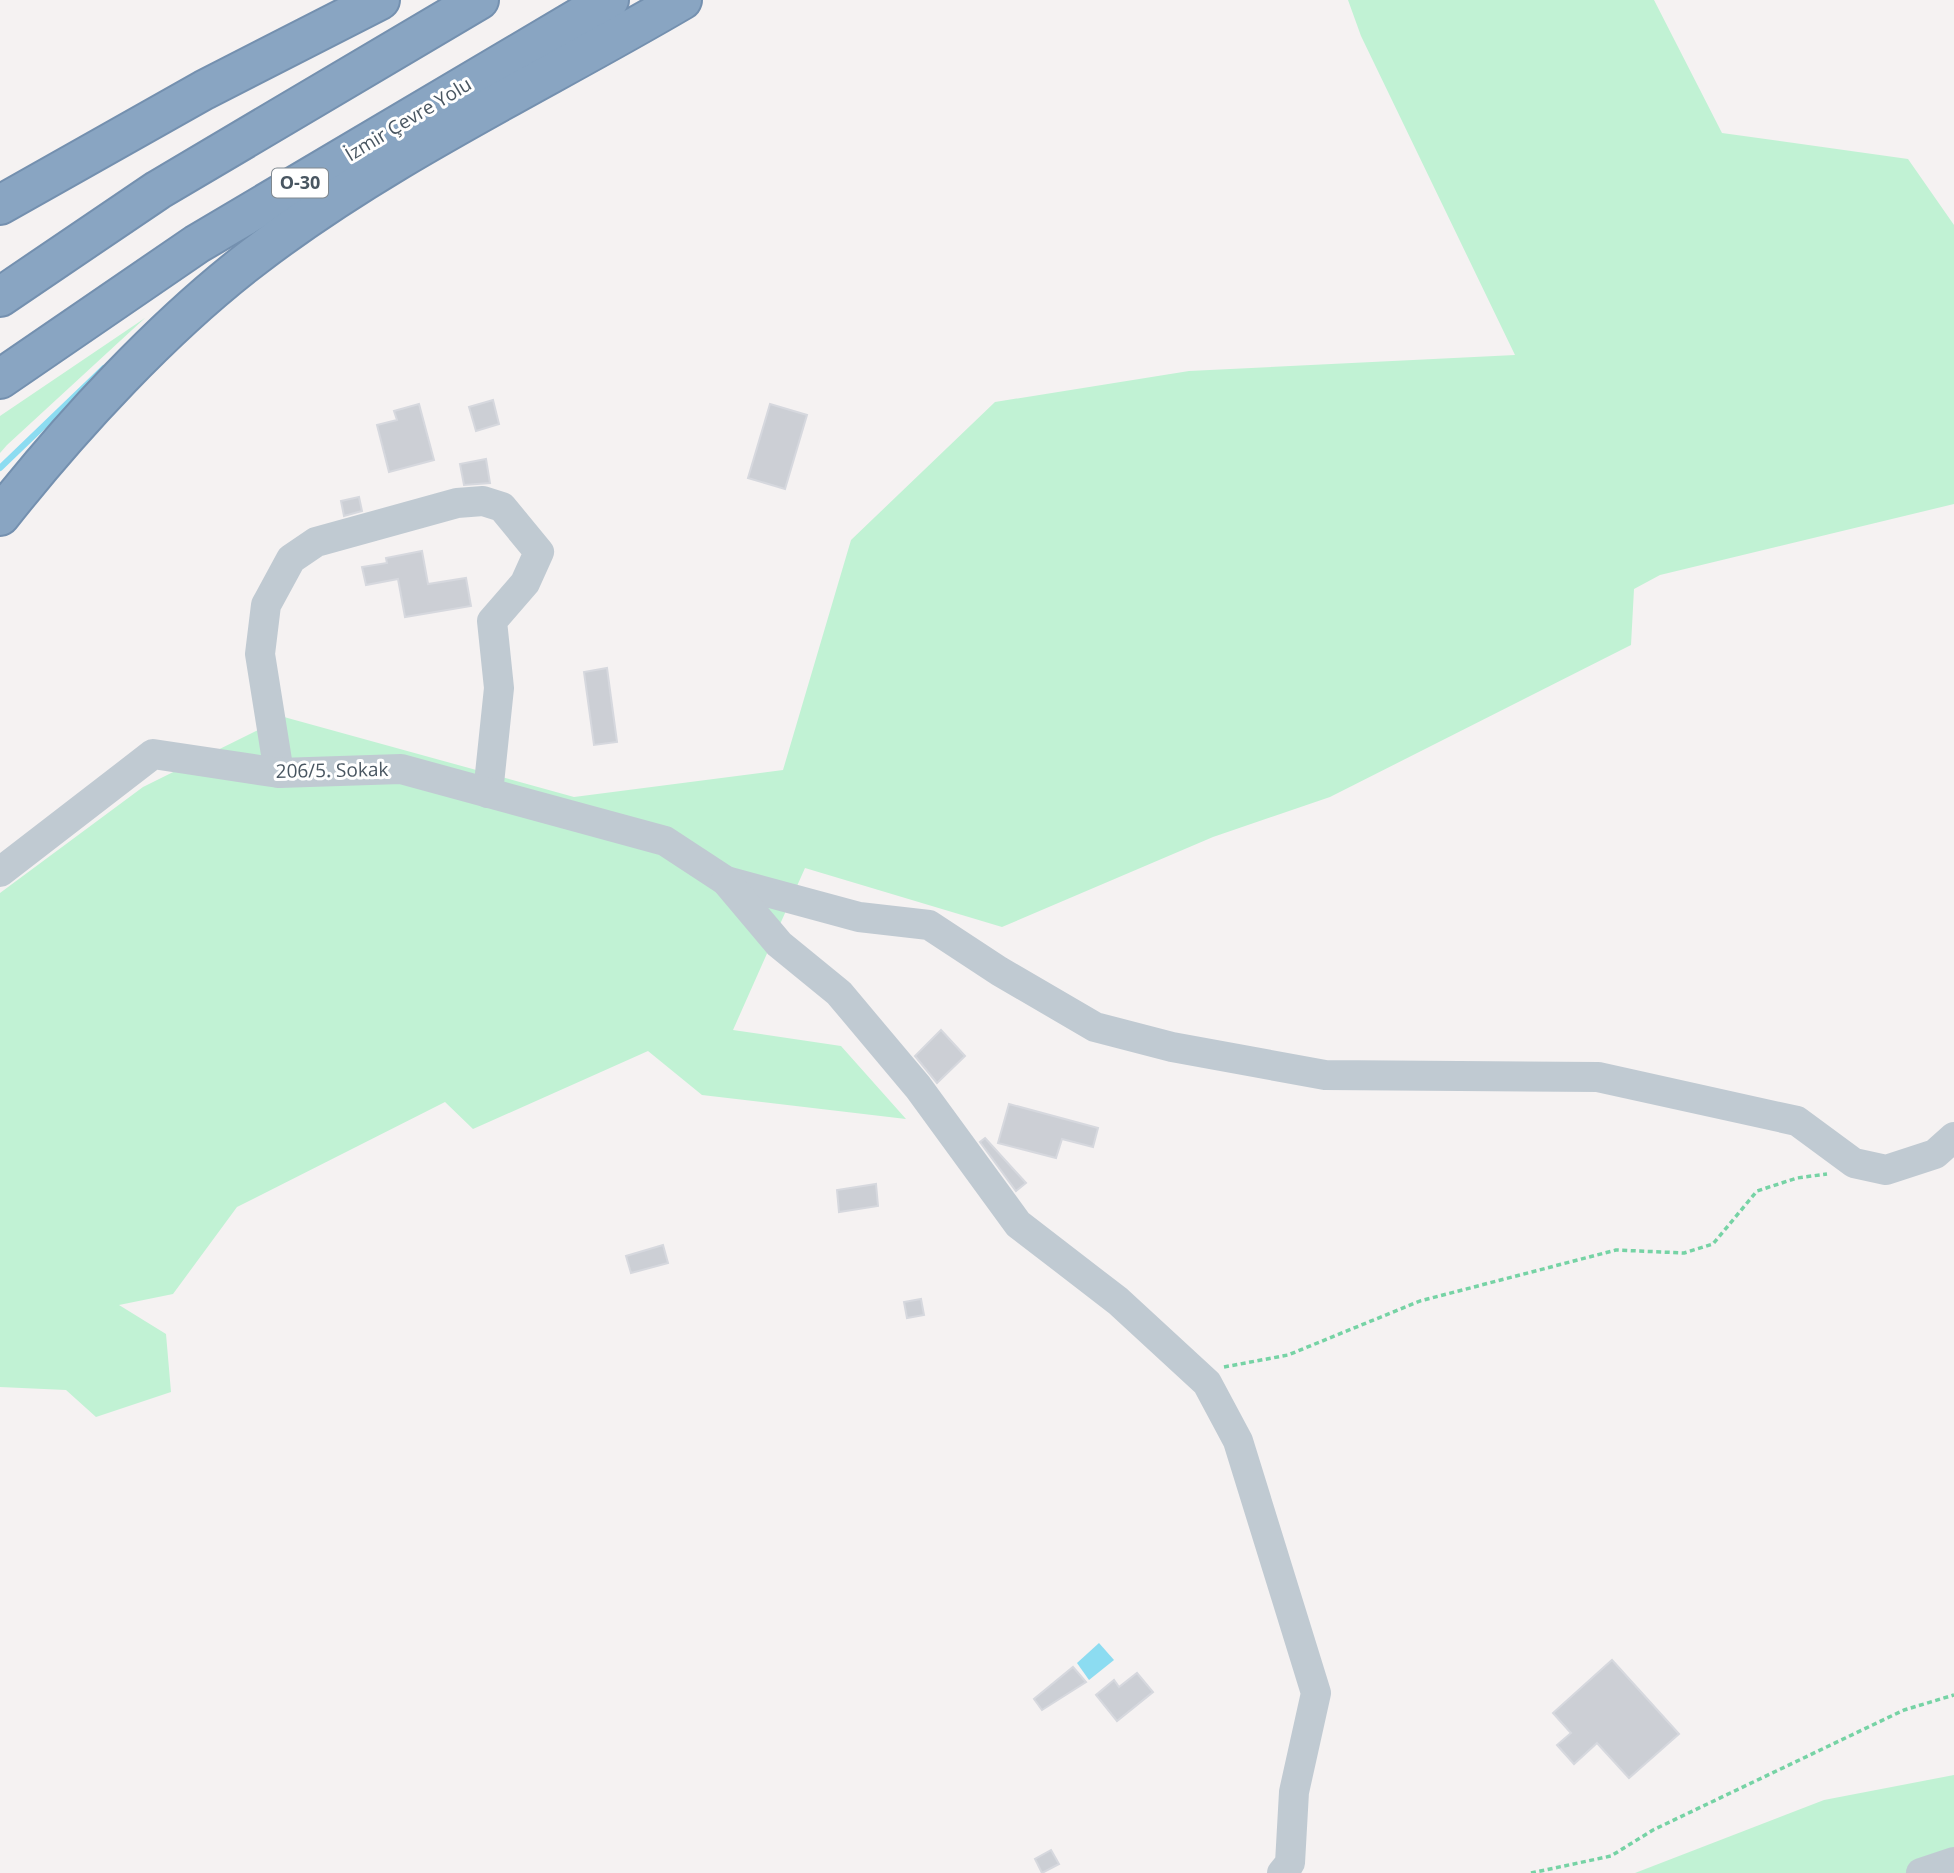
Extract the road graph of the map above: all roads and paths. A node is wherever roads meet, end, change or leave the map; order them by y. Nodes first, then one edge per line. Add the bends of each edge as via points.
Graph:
1 (380, 0) edge
2 (479, 0) edge
3 (608, 0) edge
4 (682, 0) edge
5 (0, 205) edge
6 (0, 297) edge
7 (0, 379) edge
8 (0, 516) edge
9 (279, 772) junction
10 (488, 793) junction
11 (0, 873) edge
12 (726, 881) junction
13 (1954, 1136) edge
14 (1876, 1168) junction
15 (1220, 1367) dead end
16 (1954, 1695) edge
17 (1954, 1862) edge
18 (1282, 1873) edge
19 (1531, 1873) edge
20 (1921, 1873) edge

1 - 5 highway via 204,90
2 - 6 highway via 158,190
3 - 7 highway, İzmir Çevre Yolu / O-30 via 197,244
4 - 8 highway via 398,160 255,256 120,381
9 - 10 street, 206/5. Sokak via 401,769
9 - 10 street via 260,654 266,605 291,559 316,542 457,503 483,501 502,507 540,551 525,583 492,621 499,688
9 - 11 street, 206/5. Sokak via 153,754
10 - 12 street, 206/5. Sokak via 664,841
12 - 14 street via 859,917 929,925 1095,1027 1172,1047 1325,1075 1598,1077 1797,1121 1854,1163
12 - 18 street via 779,944 839,993 918,1087 1018,1224 1118,1301 1207,1383 1238,1441 1316,1693 1294,1792 1290,1863
13 - 14 street via 1935,1154 1886,1170
14 - 15 path via 1797,1178 1757,1191 1713,1244 1684,1253 1616,1250 1420,1301 1288,1355
16 - 19 path via 1904,1710 1653,1830 1611,1856
17 - 20 street

